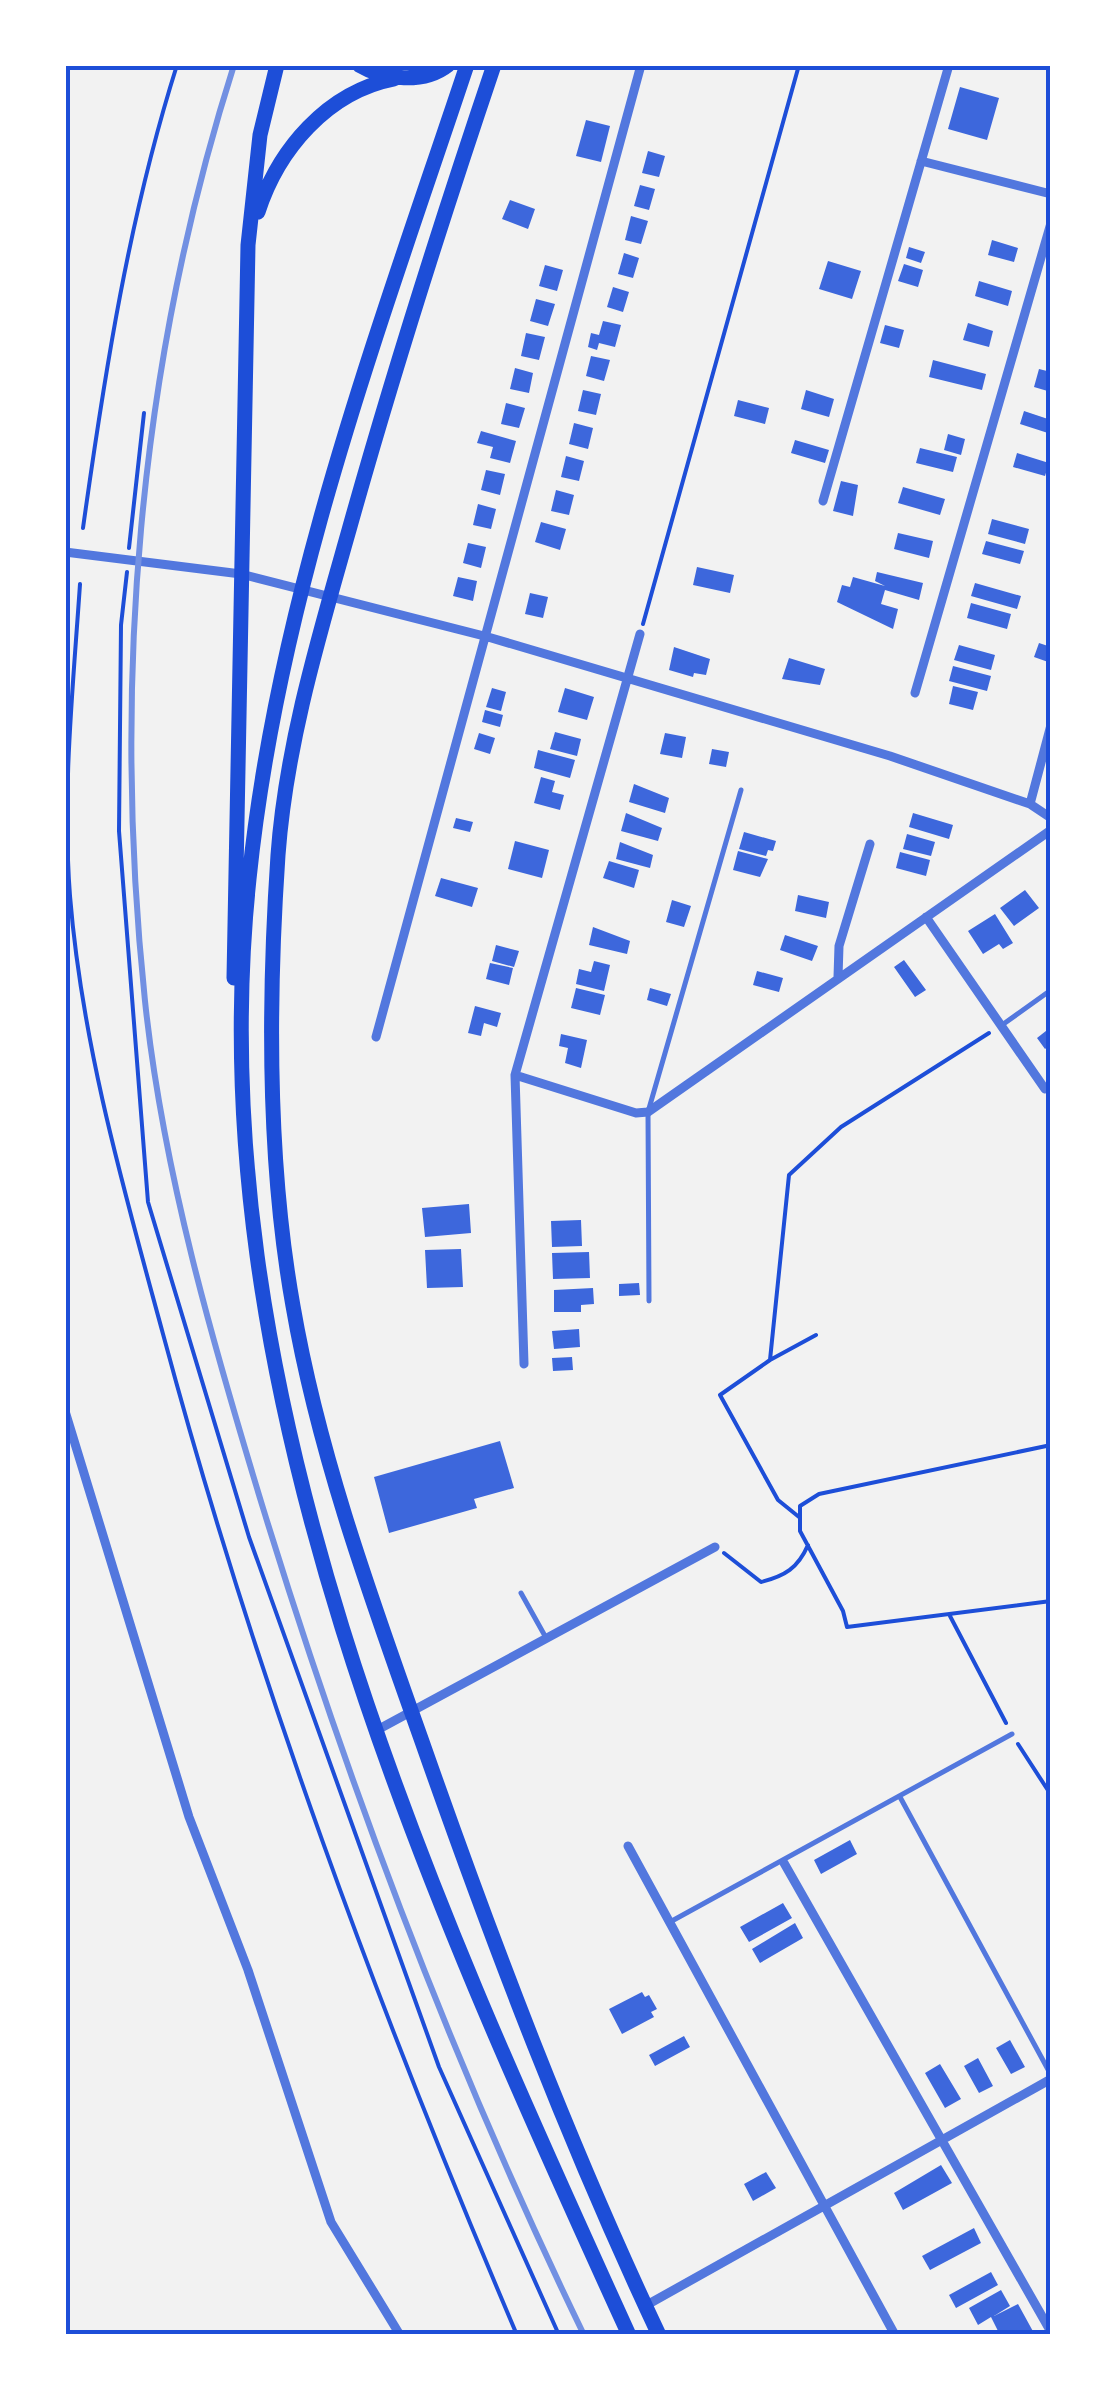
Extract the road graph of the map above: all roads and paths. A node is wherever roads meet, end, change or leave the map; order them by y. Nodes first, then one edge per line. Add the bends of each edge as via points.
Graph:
1 (177, 65) edge
2 (277, 65) edge
3 (359, 65) edge
4 (448, 65) edge
5 (468, 65) edge
6 (494, 65) edge
7 (640, 65) edge
8 (799, 65) edge
9 (949, 65) edge
10 (394, 80) junction
11 (921, 161) junction
12 (1051, 194) edge
13 (1051, 222) edge
14 (248, 245) junction
15 (144, 413) dead end
16 (823, 501) dead end
17 (83, 528) dead end
18 (129, 548) dead end
19 (65, 552) edge
20 (127, 567) dead end
21 (241, 574) junction
22 (80, 584) dead end
23 (299, 588) junction
24 (329, 599) junction
25 (640, 634) joint
26 (488, 638) junction
27 (625, 675) junction
28 (915, 693) dead end
29 (1051, 725) edge
30 (741, 790) dead end
31 (1030, 804) junction
32 (1051, 818) edge
33 (1051, 830) edge
34 (870, 844) dead end
35 (926, 916) junction
36 (838, 978) junction
37 (1051, 990) edge
38 (1002, 1025) junction
39 (376, 1037) dead end
40 (515, 1074) junction
41 (1045, 1089) dead end
42 (648, 1112) junction
43 (246, 1132) junction
44 (649, 1301) dead end
45 (816, 1335) dead end
46 (770, 1360) junction
47 (524, 1364) dead end
48 (65, 1411) edge
49 (1051, 1445) edge
50 (799, 1517) junction
51 (808, 1545) junction
52 (716, 1547) joint
53 (521, 1593) dead end
54 (1051, 1601) edge
55 (950, 1614) junction
56 (545, 1636) junction
57 (411, 1713) junction
58 (379, 1729) junction
59 (1012, 1734) junction
60 (1051, 1795) edge
61 (900, 1797) junction
62 (628, 1846) dead end
63 (784, 1863) junction
64 (670, 1922) junction
65 (1051, 2077) edge
66 (941, 2142) junction
67 (823, 2203) junction
68 (645, 2306) junction
69 (1051, 2332) edge
70 (400, 2335) edge
71 (517, 2335) edge
72 (559, 2335) edge
73 (630, 2335) edge
74 (659, 2335) edge
75 (895, 2335) edge

1 - 17 path via 146,161 113,315
2 - 14 main road via 260,135
3 - 10 main road
4 - 10 main road
5 - 23 main road
6 - 24 main road via 406,325
7 - 26 street
8 - 25 path
9 - 11 street
10 - 14 main road via 369,84 333,104 293,144 269,178
11 - 12 street
11 - 16 street
13 - 28 street
14 - 21 main road
15 - 18 path
19 - 21 street
20 - 72 path via 119,831 148,1202 249,1538 439,2066
21 - 23 street
21 - 43 main road via 232,948
22 - 71 path via 67,764 70,896 94,1073 216,1534 382,2004
23 - 24 street
23 - 43 main road via 249,878 243,962
24 - 26 street
24 - 57 main road via 302,704 278,851 278,1165 292,1302 310,1388
25 - 27 street
26 - 27 street
26 - 39 street
27 - 31 street
27 - 40 street
29 - 31 street
30 - 42 lane
31 - 32 street
33 - 35 street
34 - 36 street via 838,946
35 - 36 street
35 - 38 street
36 - 42 street
37 - 38 lane
38 - 41 street
38 - 46 path via 841,1127 789,1175
40 - 42 street
40 - 47 street
42 - 44 lane
43 - 58 main road via 262,1279 294,1452
45 - 46 path
46 - 50 path via 720,1395 778,1500
48 - 70 street via 189,1818 248,1970 331,2222
49 - 50 path via 818,1494 800,1506
50 - 51 path
51 - 52 path via 800,1563 761,1582
51 - 55 path via 847,1627
52 - 56 street
53 - 56 lane
54 - 55 path
55 - 59 path
56 - 57 street
57 - 58 street
57 - 68 main road via 544,2080
58 - 73 main road via 489,2020
59 - 60 path
59 - 61 lane
61 - 63 lane
61 - 65 lane
62 - 64 street
63 - 64 lane
63 - 66 street
64 - 67 street
65 - 66 street
66 - 67 street
66 - 69 street
67 - 68 street
67 - 75 street
68 - 74 main road

